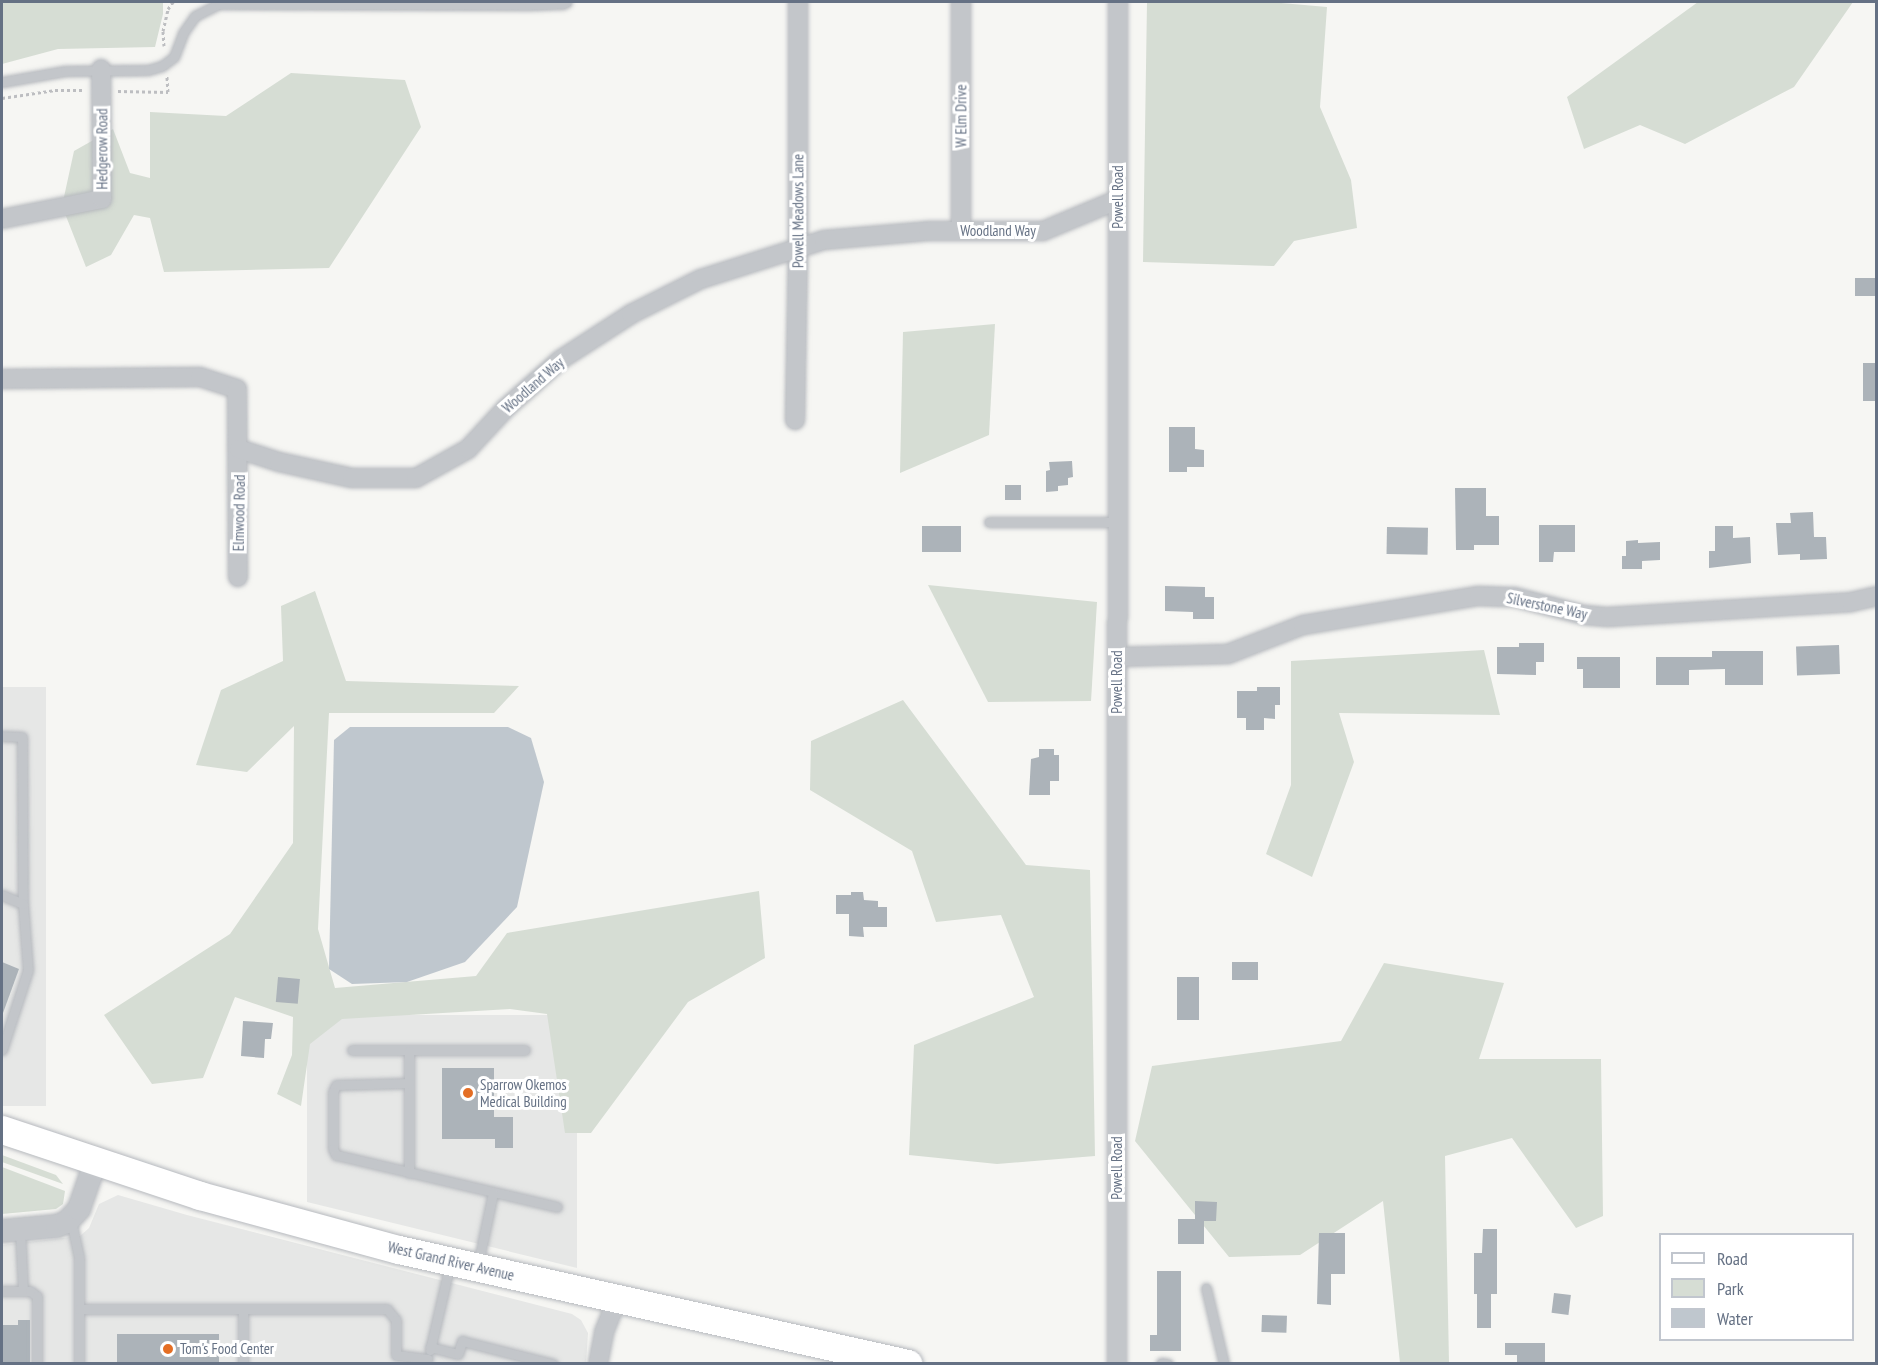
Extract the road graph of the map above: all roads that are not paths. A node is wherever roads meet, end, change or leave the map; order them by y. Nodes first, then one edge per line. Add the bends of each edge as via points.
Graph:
1 (235, 2) edge
2 (567, 2) edge
3 (798, 2) edge
4 (961, 2) edge
5 (1118, 2) edge
6 (292, 3) edge
7 (529, 3) edge
8 (101, 69) junction
9 (2, 82) edge
10 (1118, 200) junction
11 (2, 219) edge
12 (961, 231) junction
13 (798, 248) junction
14 (2, 379) edge
15 (795, 420) dead end
16 (239, 449) junction
17 (989, 522) dead end
18 (1117, 522) junction
19 (238, 577) dead end
20 (1876, 596) edge
21 (1117, 657) junction
22 (2, 736) edge
23 (2, 895) edge
24 (23, 904) junction
25 (2, 1050) edge
26 (352, 1050) dead end
27 (525, 1050) dead end
28 (409, 1051) junction
29 (409, 1083) junction
30 (2, 1130) edge
31 (95, 1163) junction
32 (409, 1173) junction
33 (494, 1192) junction
34 (557, 1207) dead end
35 (71, 1219) junction
36 (11, 1230) edge
37 (464, 1264) junction
38 (1206, 1287) dead end
39 (2, 1291) edge
40 (23, 1291) junction
41 (617, 1299) junction
42 (79, 1309) junction
43 (243, 1309) junction
44 (430, 1347) junction
45 (458, 1359) edge
46 (427, 1361) edge
47 (1161, 1363) edge
48 (38, 1364) edge
49 (80, 1364) edge
50 (243, 1364) edge
51 (553, 1364) edge
52 (598, 1364) edge
53 (908, 1364) edge
54 (1117, 1364) edge
55 (1168, 1364) edge
56 (1224, 1364) edge

1 - 6 lane
1 - 8 lane via 211,6 195,16 174,57 162,66 148,70
2 - 7 lane
3 - 13 street, Powell Meadows Lane
4 - 12 street, W Elm Drive
5 - 10 street, Powell Road
6 - 7 lane
8 - 9 lane via 39,74
8 - 11 street, Hedgerow Road via 102,198
10 - 12 street, Woodland Way via 1043,231
10 - 18 street, Powell Road
12 - 13 street, Woodland Way via 824,240
13 - 15 street, Powell Meadows Lane
13 - 16 street, Woodland Way via 701,279 631,314 560,360 506,408 468,449 416,478 352,478
14 - 16 street via 200,377 237,389
16 - 19 street, Elmwood Road
17 - 18 lane
18 - 21 street, Powell Road
20 - 21 street, Silverstone Way via 1851,602 1608,617 1584,615 1514,597 1482,596 1303,625 1228,654
21 - 54 street, Powell Road
22 - 24 lane via 22,737
23 - 24 lane
24 - 25 lane via 27,970
26 - 28 lane
27 - 28 lane
28 - 29 lane
29 - 32 lane
29 - 32 lane via 336,1085 333,1092 333,1149 342,1158
30 - 31 main road, West Grand River Avenue
31 - 35 street via 79,1209
31 - 37 main road, West Grand River Avenue via 293,1222
32 - 33 lane
33 - 34 lane
33 - 37 lane
35 - 36 street via 57,1226
35 - 42 lane via 79,1258
36 - 40 lane
37 - 41 main road, West Grand River Avenue
37 - 44 lane
38 - 56 lane
39 - 40 lane
40 - 48 lane via 37,1296
41 - 52 street via 604,1332
41 - 53 main road, West Grand River Avenue
42 - 43 lane
42 - 49 lane
43 - 46 lane via 387,1309 396,1320 396,1355
43 - 50 lane
44 - 45 lane
44 - 46 lane
45 - 51 lane via 462,1341
47 - 55 lane

